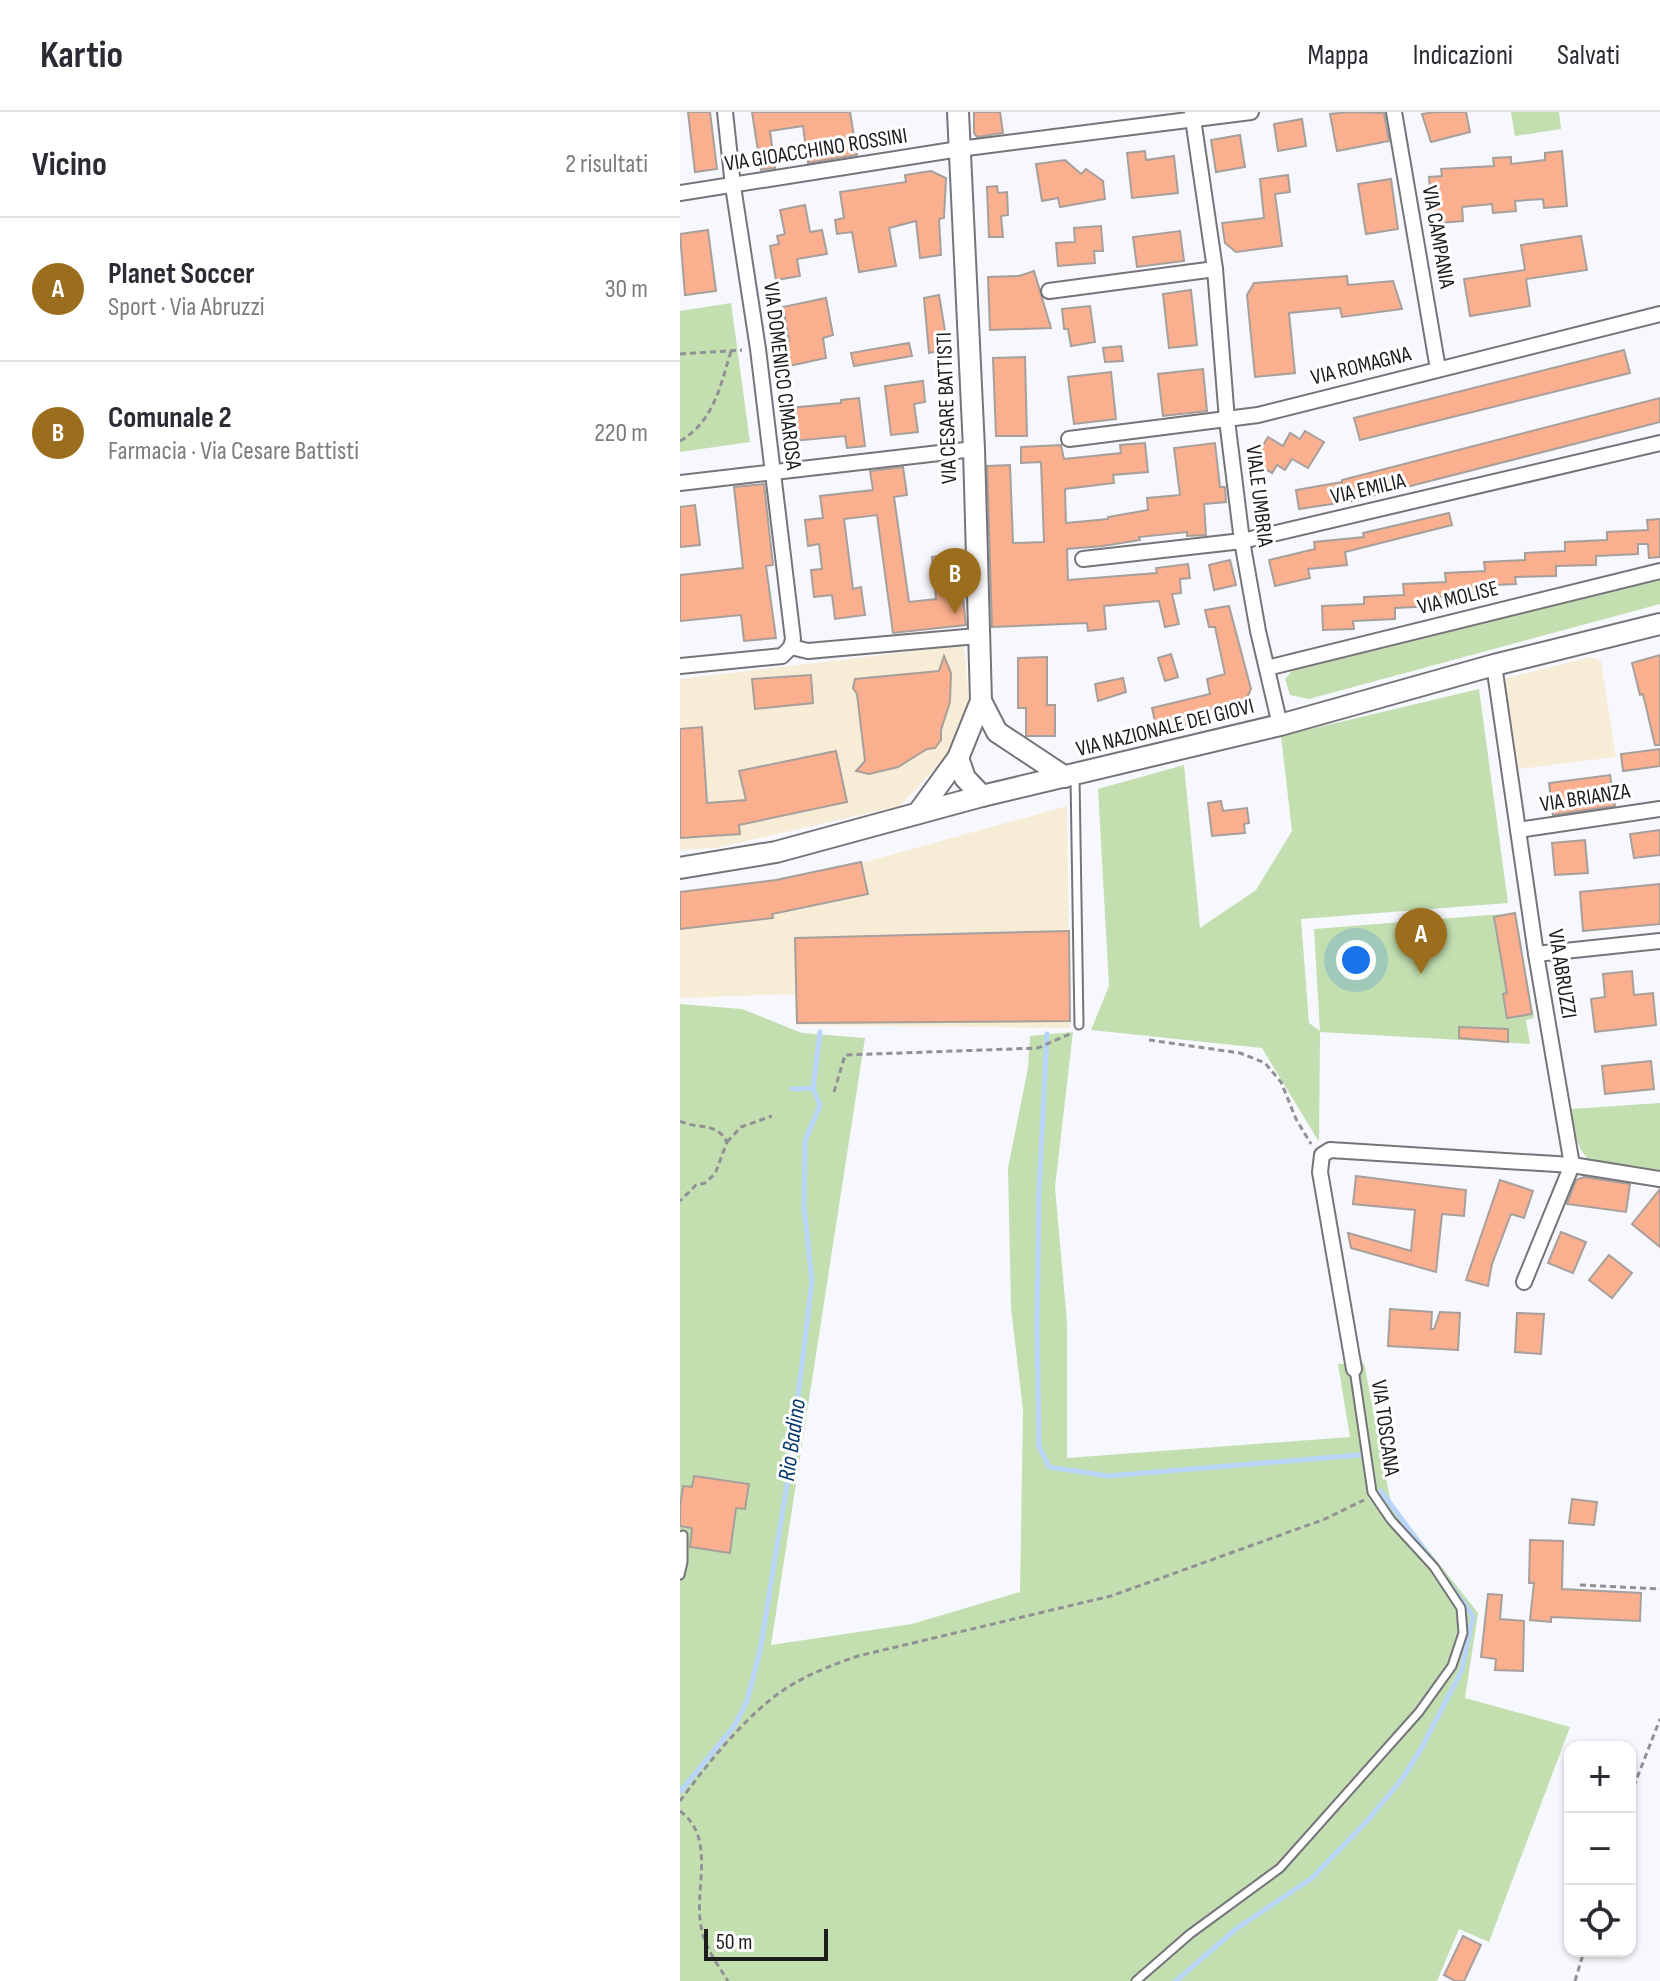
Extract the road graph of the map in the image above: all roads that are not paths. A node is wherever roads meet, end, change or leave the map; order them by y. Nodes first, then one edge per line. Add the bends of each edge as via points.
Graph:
1 (725, 112) edge
2 (958, 112) edge
3 (1251, 112) edge
4 (1394, 112) edge
5 (1193, 116) edge
6 (959, 149) junction
7 (733, 186) junction
8 (680, 193) edge
9 (1215, 269) junction
10 (1049, 291) dead end
11 (1660, 314) edge
12 (1438, 369) junction
13 (1227, 420) junction
14 (1069, 439) dead end
15 (1660, 443) edge
16 (974, 449) junction
17 (772, 472) junction
18 (680, 483) edge
19 (1242, 541) junction
20 (1083, 559) dead end
21 (1660, 571) edge
22 (1660, 624) edge
23 (977, 636) junction
24 (791, 647) junction
25 (1494, 665) junction
26 (680, 666) edge
27 (1267, 668) junction
28 (981, 701) junction
29 (1280, 725) junction
30 (1019, 748) junction
31 (958, 758) junction
32 (1070, 776) junction
33 (1014, 789) junction
34 (982, 796) junction
35 (1660, 809) edge
36 (918, 813) junction
37 (1518, 830) junction
38 (680, 868) edge
39 (1660, 941) edge
40 (1536, 954) junction
41 (1079, 1025) road end
42 (1572, 1165) junction
43 (1660, 1179) edge
44 (1524, 1282) dead end
45 (1354, 1369) joint
46 (683, 1535) dead end
47 (680, 1575) edge
48 (1136, 1981) edge

1 - 7 street, VIA DOMENICO CIMAROSA
2 - 6 main road, VIA CESARE BATTISTI
3 - 5 street, VIA GIOACCHINO ROSSINI
4 - 12 street, VIA CAMPANIA
5 - 6 street, VIA GIOACCHINO ROSSINI
5 - 9 street, VIALE UMBRIA
6 - 7 street, VIA GIOACCHINO ROSSINI
6 - 16 main road, VIA CESARE BATTISTI
7 - 8 street, VIA GIOACCHINO ROSSINI
7 - 17 street, VIA DOMENICO CIMAROSA
9 - 10 street
9 - 13 street, VIALE UMBRIA
11 - 12 street, VIA ROMAGNA
12 - 13 street, VIA ROMAGNA
13 - 14 street, VIA ROMAGNA
13 - 19 street, VIALE UMBRIA
15 - 19 street, VIA EMILIA
16 - 17 street
16 - 23 main road, VIA CESARE BATTISTI
17 - 18 street
17 - 24 street, VIA DOMENICO CIMAROSA
19 - 20 street, VIA EMILIA
19 - 27 street, VIALE UMBRIA
21 - 27 street, VIA MOLISE
22 - 25 main road, VIA NAZIONALE DEI GIOVI
23 - 24 street via 808,651
23 - 28 main road, VIA CESARE BATTISTI
24 - 26 street via 782,656
25 - 29 main road, VIA NAZIONALE DEI GIOVI
25 - 37 street, VIA ABRUZZI
27 - 29 street, VIALE UMBRIA
28 - 30 main road, VIA CESARE BATTISTI via 997,732
28 - 31 main road, VIA CESARE BATTISTI
29 - 32 main road, VIA NAZIONALE DEI GIOVI
30 - 32 main road, VIA CESARE BATTISTI
30 - 33 main road via 1021,767
31 - 34 main road via 965,778
31 - 36 main road, VIA CESARE BATTISTI
32 - 33 main road, VIA NAZIONALE DEI GIOVI
32 - 41 lane
33 - 34 main road, VIA NAZIONALE DEI GIOVI
34 - 36 main road, VIA NAZIONALE DEI GIOVI
35 - 37 street, VIA BRIANZA
36 - 38 main road, VIA NAZIONALE DEI GIOVI via 776,852
37 - 40 street, VIA ABRUZZI
39 - 40 street
40 - 42 street, VIA ABRUZZI
42 - 43 street
42 - 44 street
42 - 45 street, VIA TOSCANA via 1330,1150 1322,1155 1320,1172
45 - 48 lane, VIA TOSCANA via 1372,1492 1461,1608 1463,1633 1452,1666 1400,1734 1280,1868
46 - 47 lane

